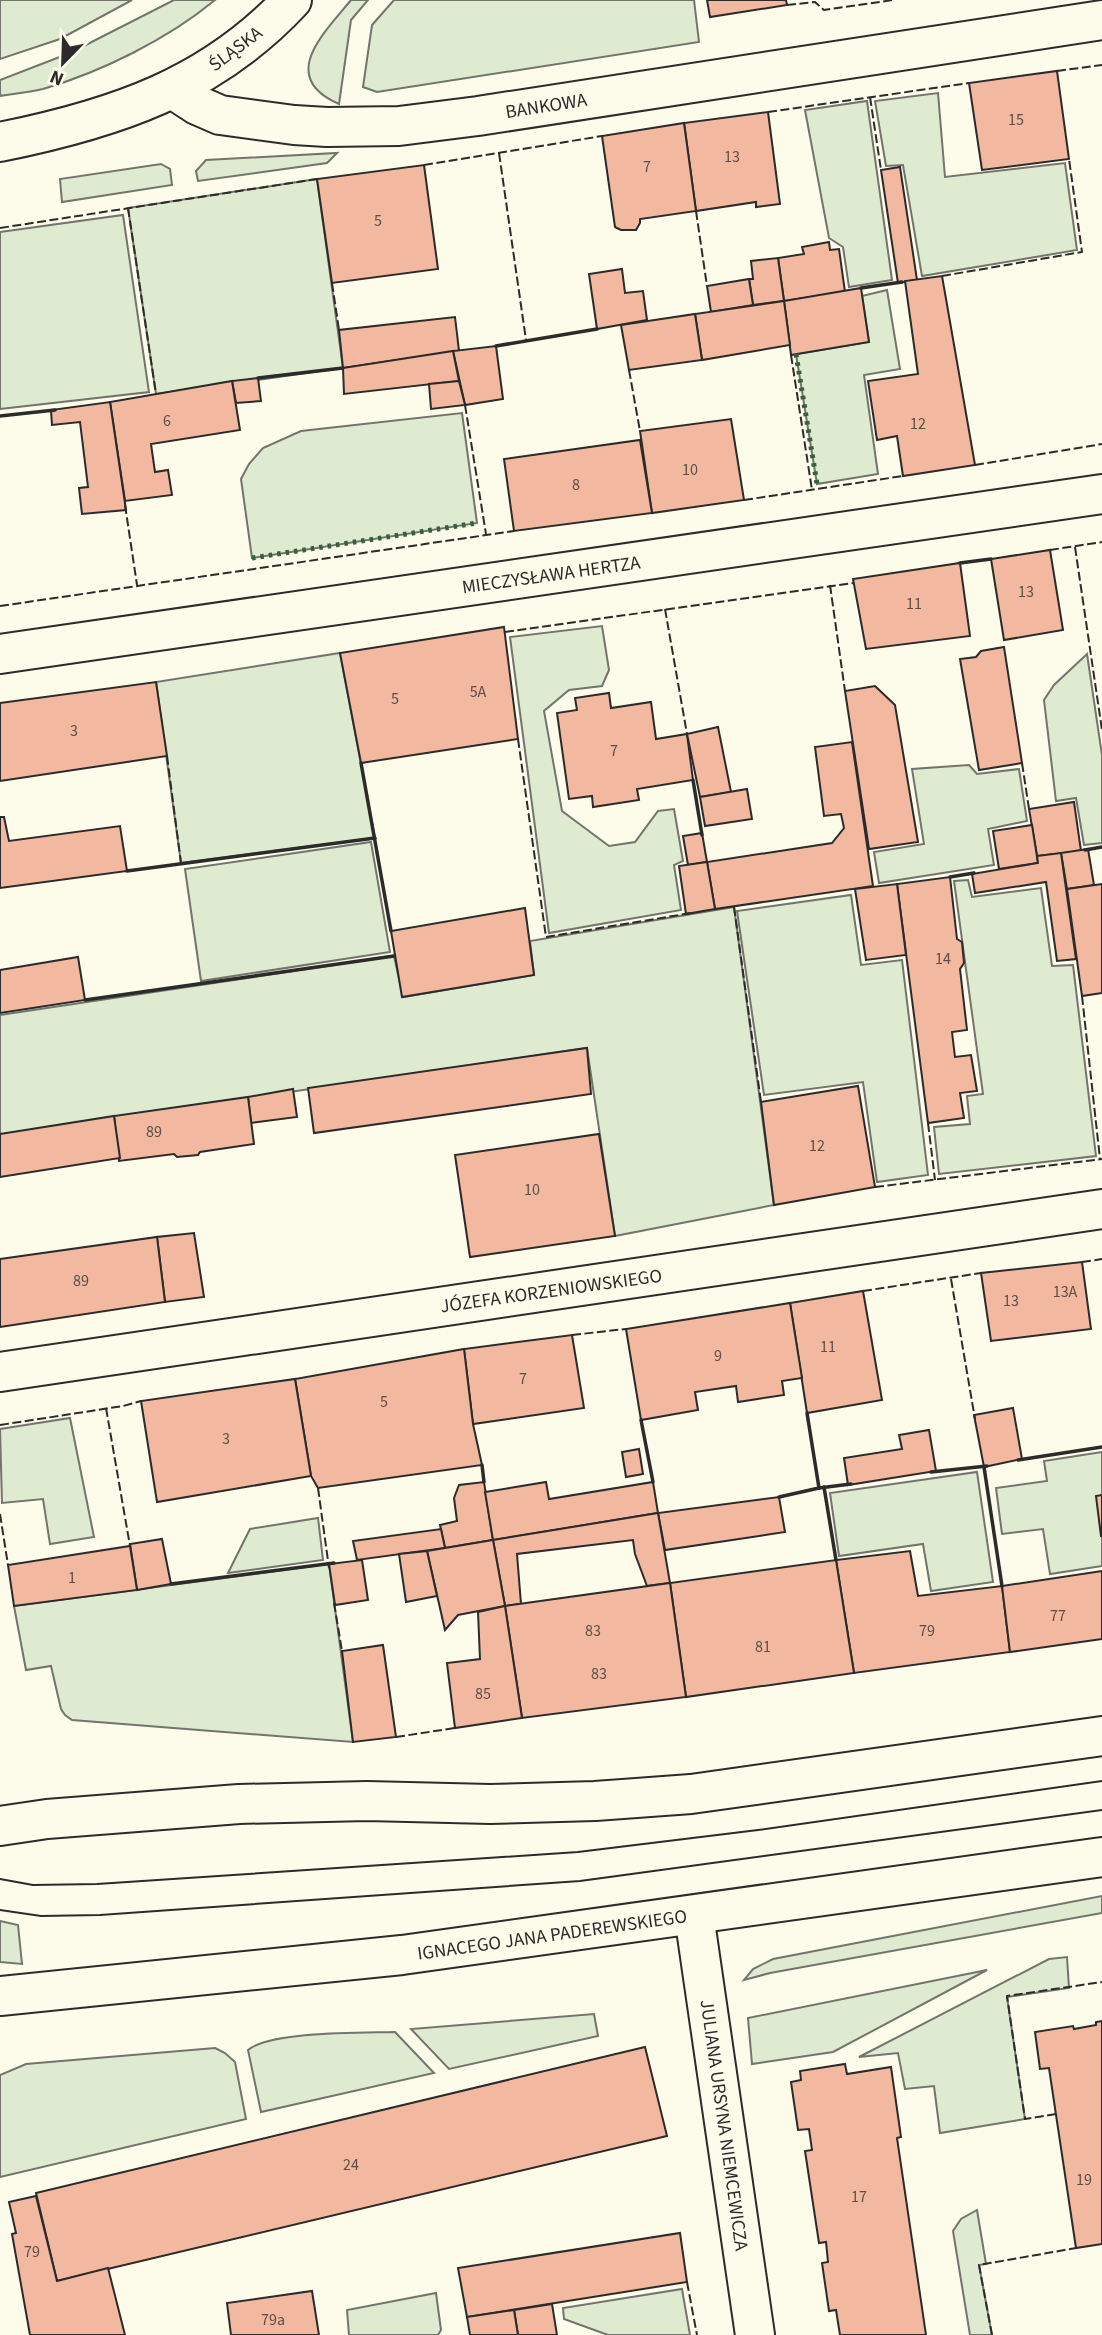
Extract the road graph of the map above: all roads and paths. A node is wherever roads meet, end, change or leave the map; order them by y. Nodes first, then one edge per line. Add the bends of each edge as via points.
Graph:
1 (292, 0) edge
2 (1102, 20) edge
3 (174, 90) junction
4 (0, 142) edge
5 (1102, 494) edge
6 (0, 654) edge
7 (1102, 1209) edge
8 (0, 1372) edge
9 (1102, 1736) edge
10 (0, 1826) edge
11 (1102, 1857) edge
12 (694, 1915) junction
13 (0, 1996) edge
14 (755, 2335) edge

1 - 3 street, ŚLĄSKA via 229,55
2 - 3 street, BANKOWA via 399,125 316,127 220,116
3 - 4 street via 86,122
5 - 6 street, MIECZYSŁAWA HERTZA
7 - 8 street, JÓZEFA KORZENIOWSKIEGO
9 - 10 street via 691,1794 516,1803 239,1804
11 - 12 street, IGNACEGO JANA PADEREWSKIEGO
12 - 13 street, IGNACEGO JANA PADEREWSKIEGO via 401,1955
12 - 14 street, JULIANA URSYNA NIEMCEWICZA

